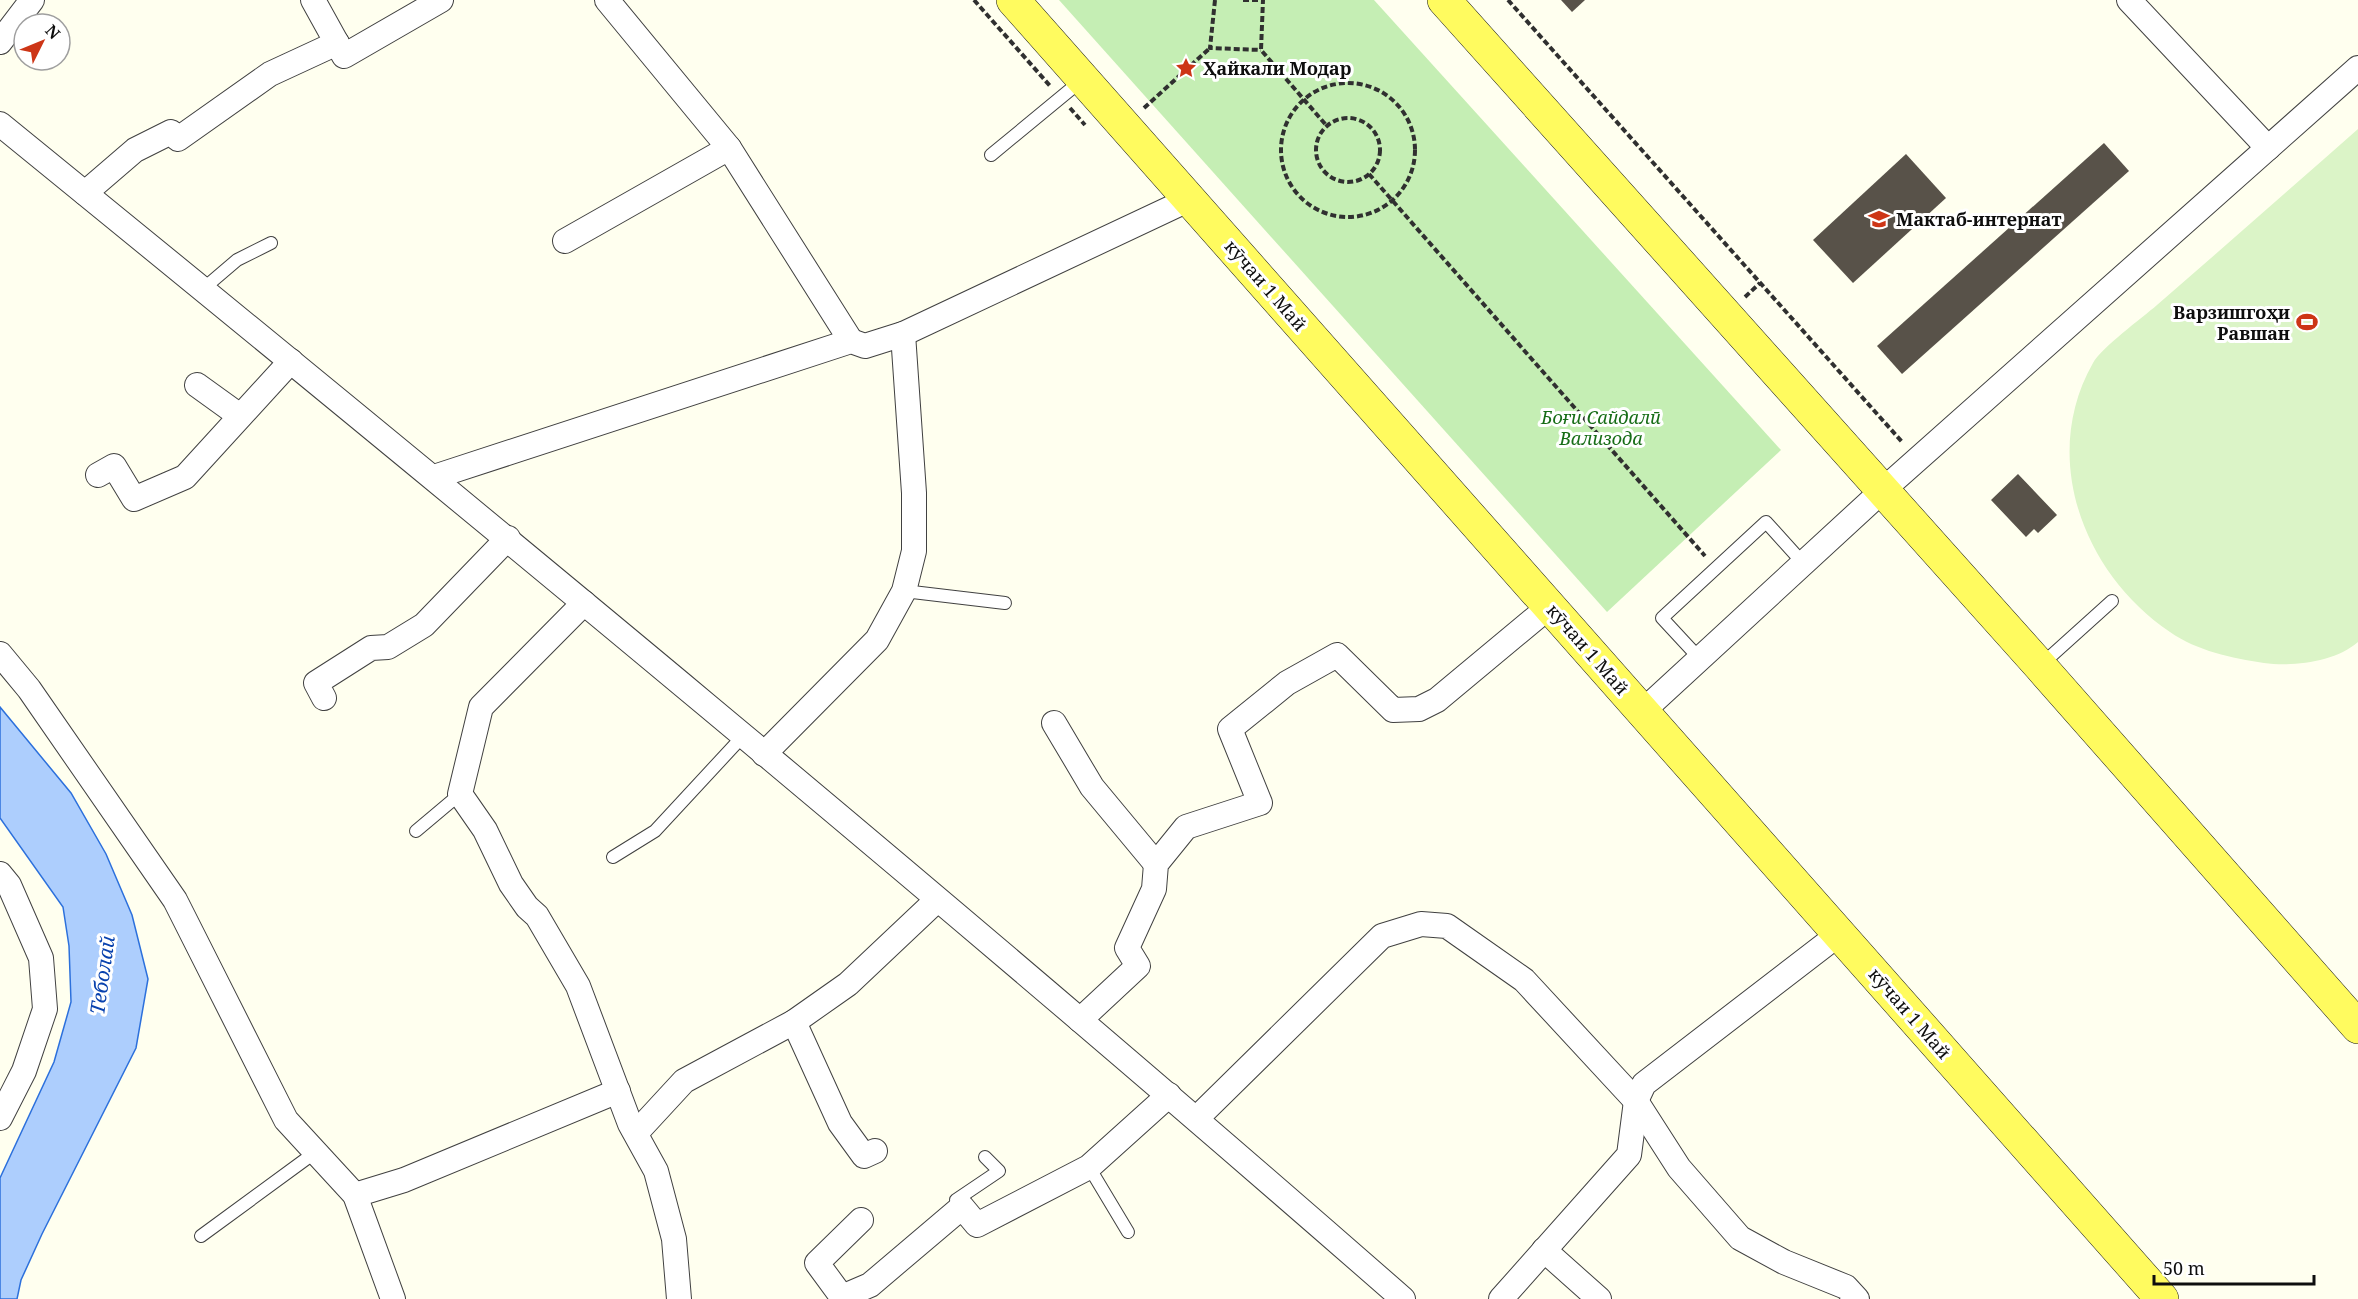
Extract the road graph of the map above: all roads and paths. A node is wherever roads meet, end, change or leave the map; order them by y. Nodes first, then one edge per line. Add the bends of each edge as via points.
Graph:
1 (32, 0) edge
2 (313, 0) edge
3 (441, 0) edge
4 (606, 0) edge
5 (1013, 0) edge
6 (1215, 0) edge
7 (1243, 0) edge
8 (1263, 0) edge
9 (1444, 0) edge
10 (1508, 0) edge
11 (2129, 0) edge
12 (0, 42) edge
13 (337, 44) junction
14 (1210, 48) junction
15 (1261, 50) junction
16 (2358, 68) edge
17 (1083, 79) junction
18 (1303, 99) junction
19 (0, 124) edge
20 (1125, 125) junction
21 (1326, 125) junction
22 (729, 148) junction
23 (2268, 148) junction
24 (991, 155) dead end
25 (1369, 174) junction
26 (85, 193) junction
27 (1190, 199) junction
28 (1393, 201) junction
29 (565, 241) dead end
30 (271, 243) dead end
31 (203, 289) junction
32 (903, 334) junction
33 (851, 341) junction
34 (291, 361) junction
35 (196, 385) dead end
36 (240, 416) junction
37 (1918, 459) junction
38 (98, 475) dead end
39 (434, 477) junction
40 (1882, 490) junction
41 (508, 538) junction
42 (1803, 563) junction
43 (1716, 568) junction
44 (904, 591) junction
45 (2112, 601) dead end
46 (585, 603) junction
47 (1005, 603) dead end
48 (1550, 606) junction
49 (0, 654) edge
50 (1700, 659) junction
51 (2040, 666) junction
52 (324, 698) dead end
53 (1642, 711) junction
54 (1054, 723) dead end
55 (743, 736) junction
56 (764, 754) junction
57 (460, 794) junction
58 (416, 831) dead end
59 (613, 857) dead end
60 (1156, 864) junction
61 (0, 874) edge
62 (937, 900) junction
63 (1839, 934) junction
64 (1080, 1020) junction
65 (794, 1022) junction
66 (2358, 1027) edge
67 (618, 1091) junction
68 (1169, 1095) junction
69 (1636, 1101) junction
70 (0, 1118) edge
71 (1197, 1118) junction
72 (636, 1133) junction
73 (317, 1151) junction
74 (876, 1151) dead end
75 (986, 1157) dead end
76 (1089, 1167) junction
77 (355, 1196) junction
78 (962, 1207) junction
79 (861, 1220) dead end
80 (1128, 1232) dead end
81 (201, 1236) dead end
82 (1544, 1250) junction
83 (393, 1299) edge
84 (679, 1299) edge
85 (1403, 1299) edge
86 (1501, 1299) edge
87 (1599, 1299) edge
88 (1857, 1299) edge
89 (2162, 1299) edge

1 - 12 street
2 - 13 street
3 - 13 street via 344,56
4 - 22 street
5 - 17 main road, кӯчаи 1 Май
6 - 14 path
7 - 8 path
8 - 15 path
9 - 40 main road
10 - 37 path
11 - 23 street
13 - 26 street via 270,74 178,139 171,132 135,150
14 - 15 path
14 - 20 path
15 - 18 path
16 - 23 street
17 - 20 main road, кӯчаи 1 Май
17 - 24 lane
18 - 21 path
18 - 28 path via 1289,117 1282,138 1283,168 1297,194 1309,205 1336,216 1366,215
18 - 28 path via 1330,85 1360,83 1388,95 1399,105 1413,132 1415,162 1407,183
19 - 26 street
20 - 27 main road, кӯчаи 1 Май
21 - 25 path via 1316,152 1323,171 1351,182
21 - 25 path via 1345,117 1372,128 1379,157
22 - 29 street
22 - 33 street
23 - 37 street
25 - 28 path
26 - 31 street
27 - 32 street
27 - 48 main road, кӯчаи 1 Май
28 - 43 path
30 - 31 lane via 237,260
31 - 34 street
32 - 33 street via 865,346
32 - 44 street via 914,494 914,550
33 - 39 street
34 - 36 street
34 - 39 street
35 - 36 street
36 - 38 street via 185,477 134,500 114,466
37 - 40 street
39 - 41 street
40 - 42 street
40 - 51 main road
41 - 46 street
41 - 52 street via 424,625 388,647 372,648 316,683
42 - 43 lane via 1766,522
42 - 50 street
43 - 50 lane via 1662,618
44 - 47 lane
44 - 56 street via 877,640
45 - 51 lane
46 - 55 street
46 - 57 street via 482,707
48 - 53 main road, кӯчаи 1 Май
48 - 60 street via 1437,700 1419,709 1393,710 1337,655 1287,683 1230,729 1260,803 1186,827
49 - 73 street via 29,689 175,900 286,1120
50 - 53 street
51 - 66 main road
53 - 63 main road, кӯчаи 1 Май
54 - 60 street via 1092,787
55 - 56 street
55 - 59 lane via 655,831
56 - 62 street
57 - 58 lane
57 - 67 street via 485,830 511,884 537,916 578,986
60 - 64 street via 1154,889 1127,948 1137,966
61 - 70 street via 9,885 41,957 45,1009 24,1071
62 - 64 street
62 - 65 street via 848,984
63 - 69 street via 1644,1084
63 - 89 main road, кӯчаи 1 Май
64 - 68 street
65 - 72 street via 684,1082
65 - 74 street via 840,1123 864,1156
67 - 72 street
67 - 77 street via 404,1180
68 - 71 street
68 - 76 street
69 - 71 street via 1524,980 1447,926 1420,924 1382,936
69 - 82 street via 1629,1155
69 - 88 street via 1679,1168 1740,1238 1784,1262 1846,1287
71 - 85 street
72 - 84 street via 656,1171 671,1228
73 - 77 street
73 - 81 lane
75 - 78 lane via 999,1170 956,1200
76 - 78 street via 977,1225
76 - 80 lane
77 - 83 street
78 - 79 street via 870,1285 842,1297 817,1263
82 - 86 street
82 - 87 street

